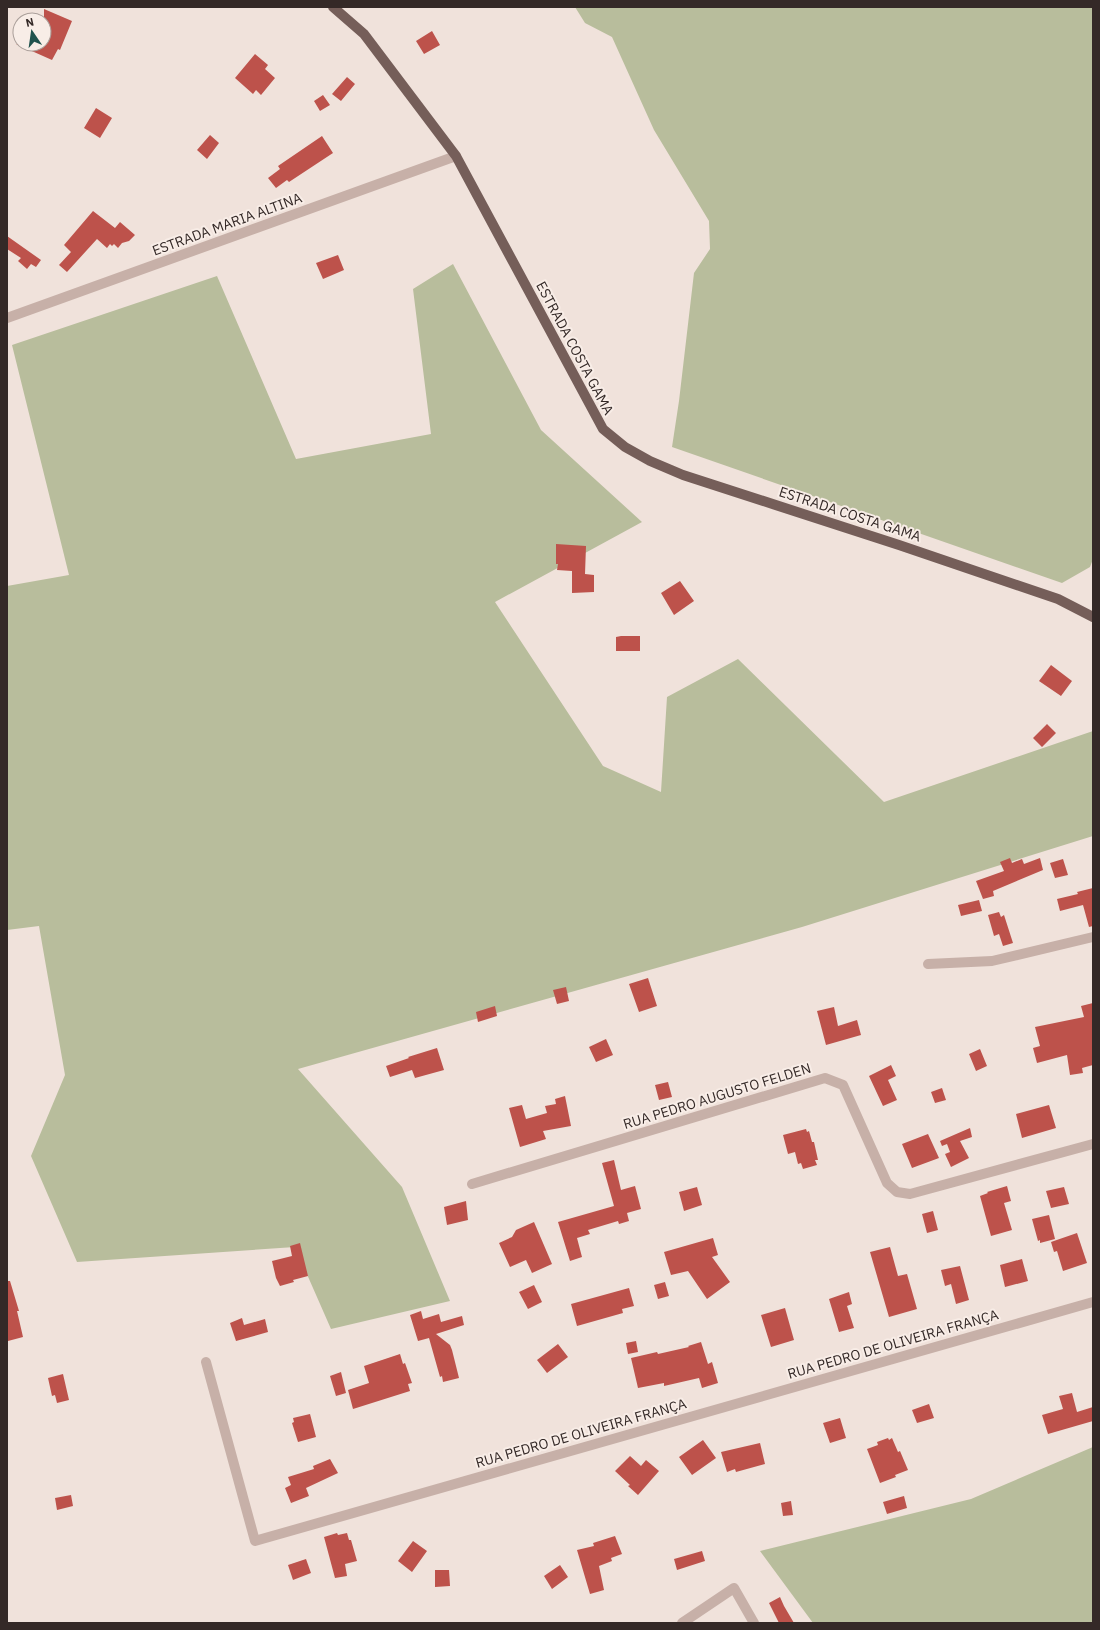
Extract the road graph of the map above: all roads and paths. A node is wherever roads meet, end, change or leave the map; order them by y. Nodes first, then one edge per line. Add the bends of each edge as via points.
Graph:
1 (333, 7) edge
2 (456, 156) junction
3 (7, 318) edge
4 (1093, 616) edge
5 (1093, 937) edge
6 (928, 964) dead end
7 (1093, 1144) edge
8 (472, 1184) dead end
9 (1093, 1302) edge
10 (206, 1362) dead end
11 (682, 1623) edge
12 (754, 1623) edge

1 - 2 main road, ESTRADA COSTA GAMA via 364,34
2 - 3 street, ESTRADA MARIA ALTINA
2 - 4 main road, ESTRADA COSTA GAMA via 603,429 625,447 683,475 1050,596
5 - 6 street via 992,961
7 - 8 street, RUA PEDRO AUGUSTO FELDEN via 910,1194 897,1192 888,1183 843,1085 825,1078
9 - 10 street, RUA PEDRO DE OLIVEIRA FRANÇA via 255,1540
11 - 12 street via 734,1588

